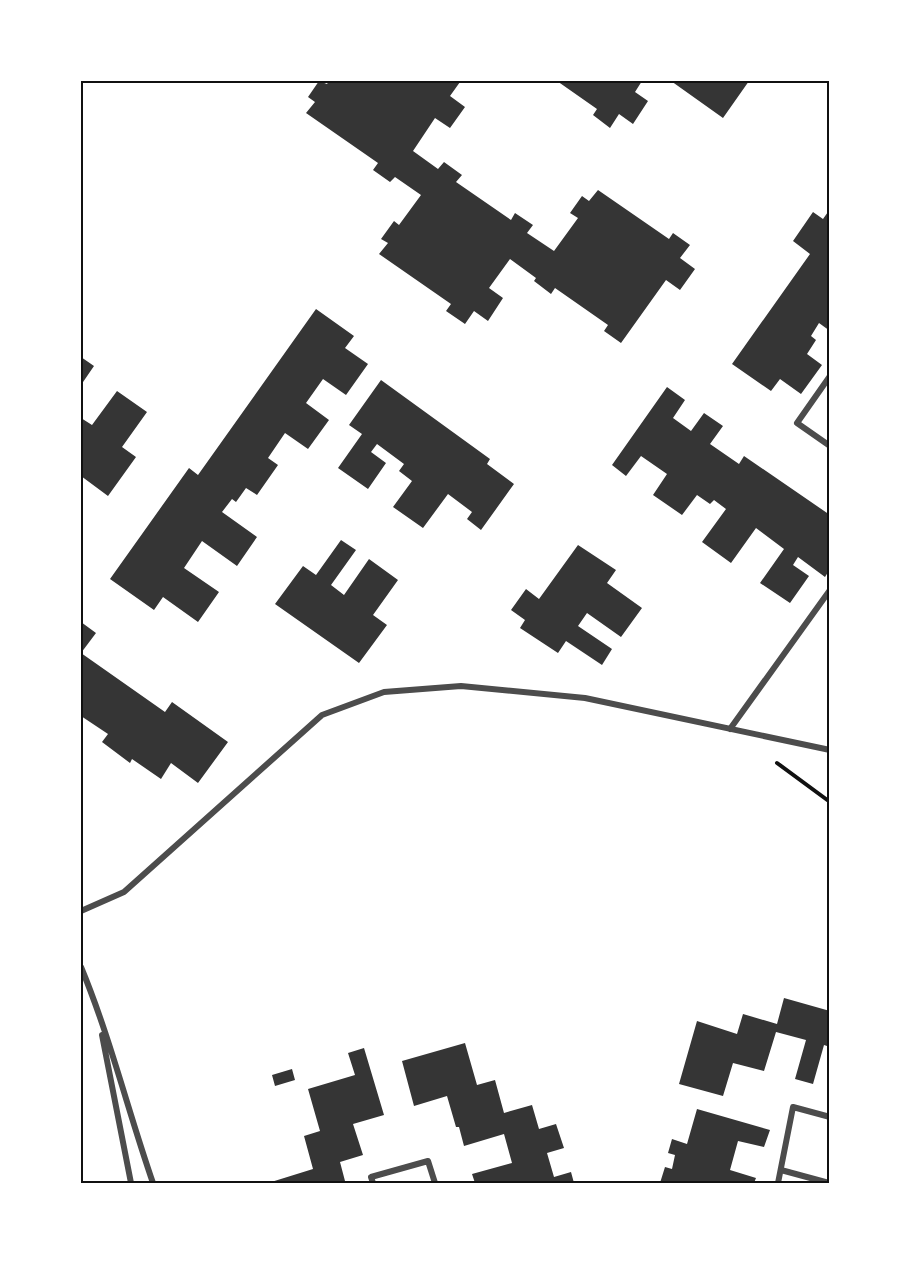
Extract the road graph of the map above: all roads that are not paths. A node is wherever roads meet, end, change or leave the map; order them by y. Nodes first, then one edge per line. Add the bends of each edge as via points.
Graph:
1 (830, 376) edge
2 (830, 446) edge
3 (830, 590) edge
4 (730, 729) junction
5 (830, 750) edge
6 (81, 911) edge
7 (81, 967) edge
8 (96, 1002) junction
9 (830, 1117) edge
10 (781, 1170) junction
11 (131, 1183) edge
12 (153, 1183) edge
13 (373, 1183) edge
14 (435, 1183) edge
15 (778, 1183) edge
16 (829, 1183) edge

1 - 2 street via 797,423
3 - 4 street
4 - 5 street
4 - 6 street via 585,698 461,686 384,692 322,715 124,892
7 - 8 street
8 - 11 street
8 - 12 street
9 - 10 street via 793,1107
10 - 15 street
10 - 16 street
13 - 14 street via 371,1177 428,1161

